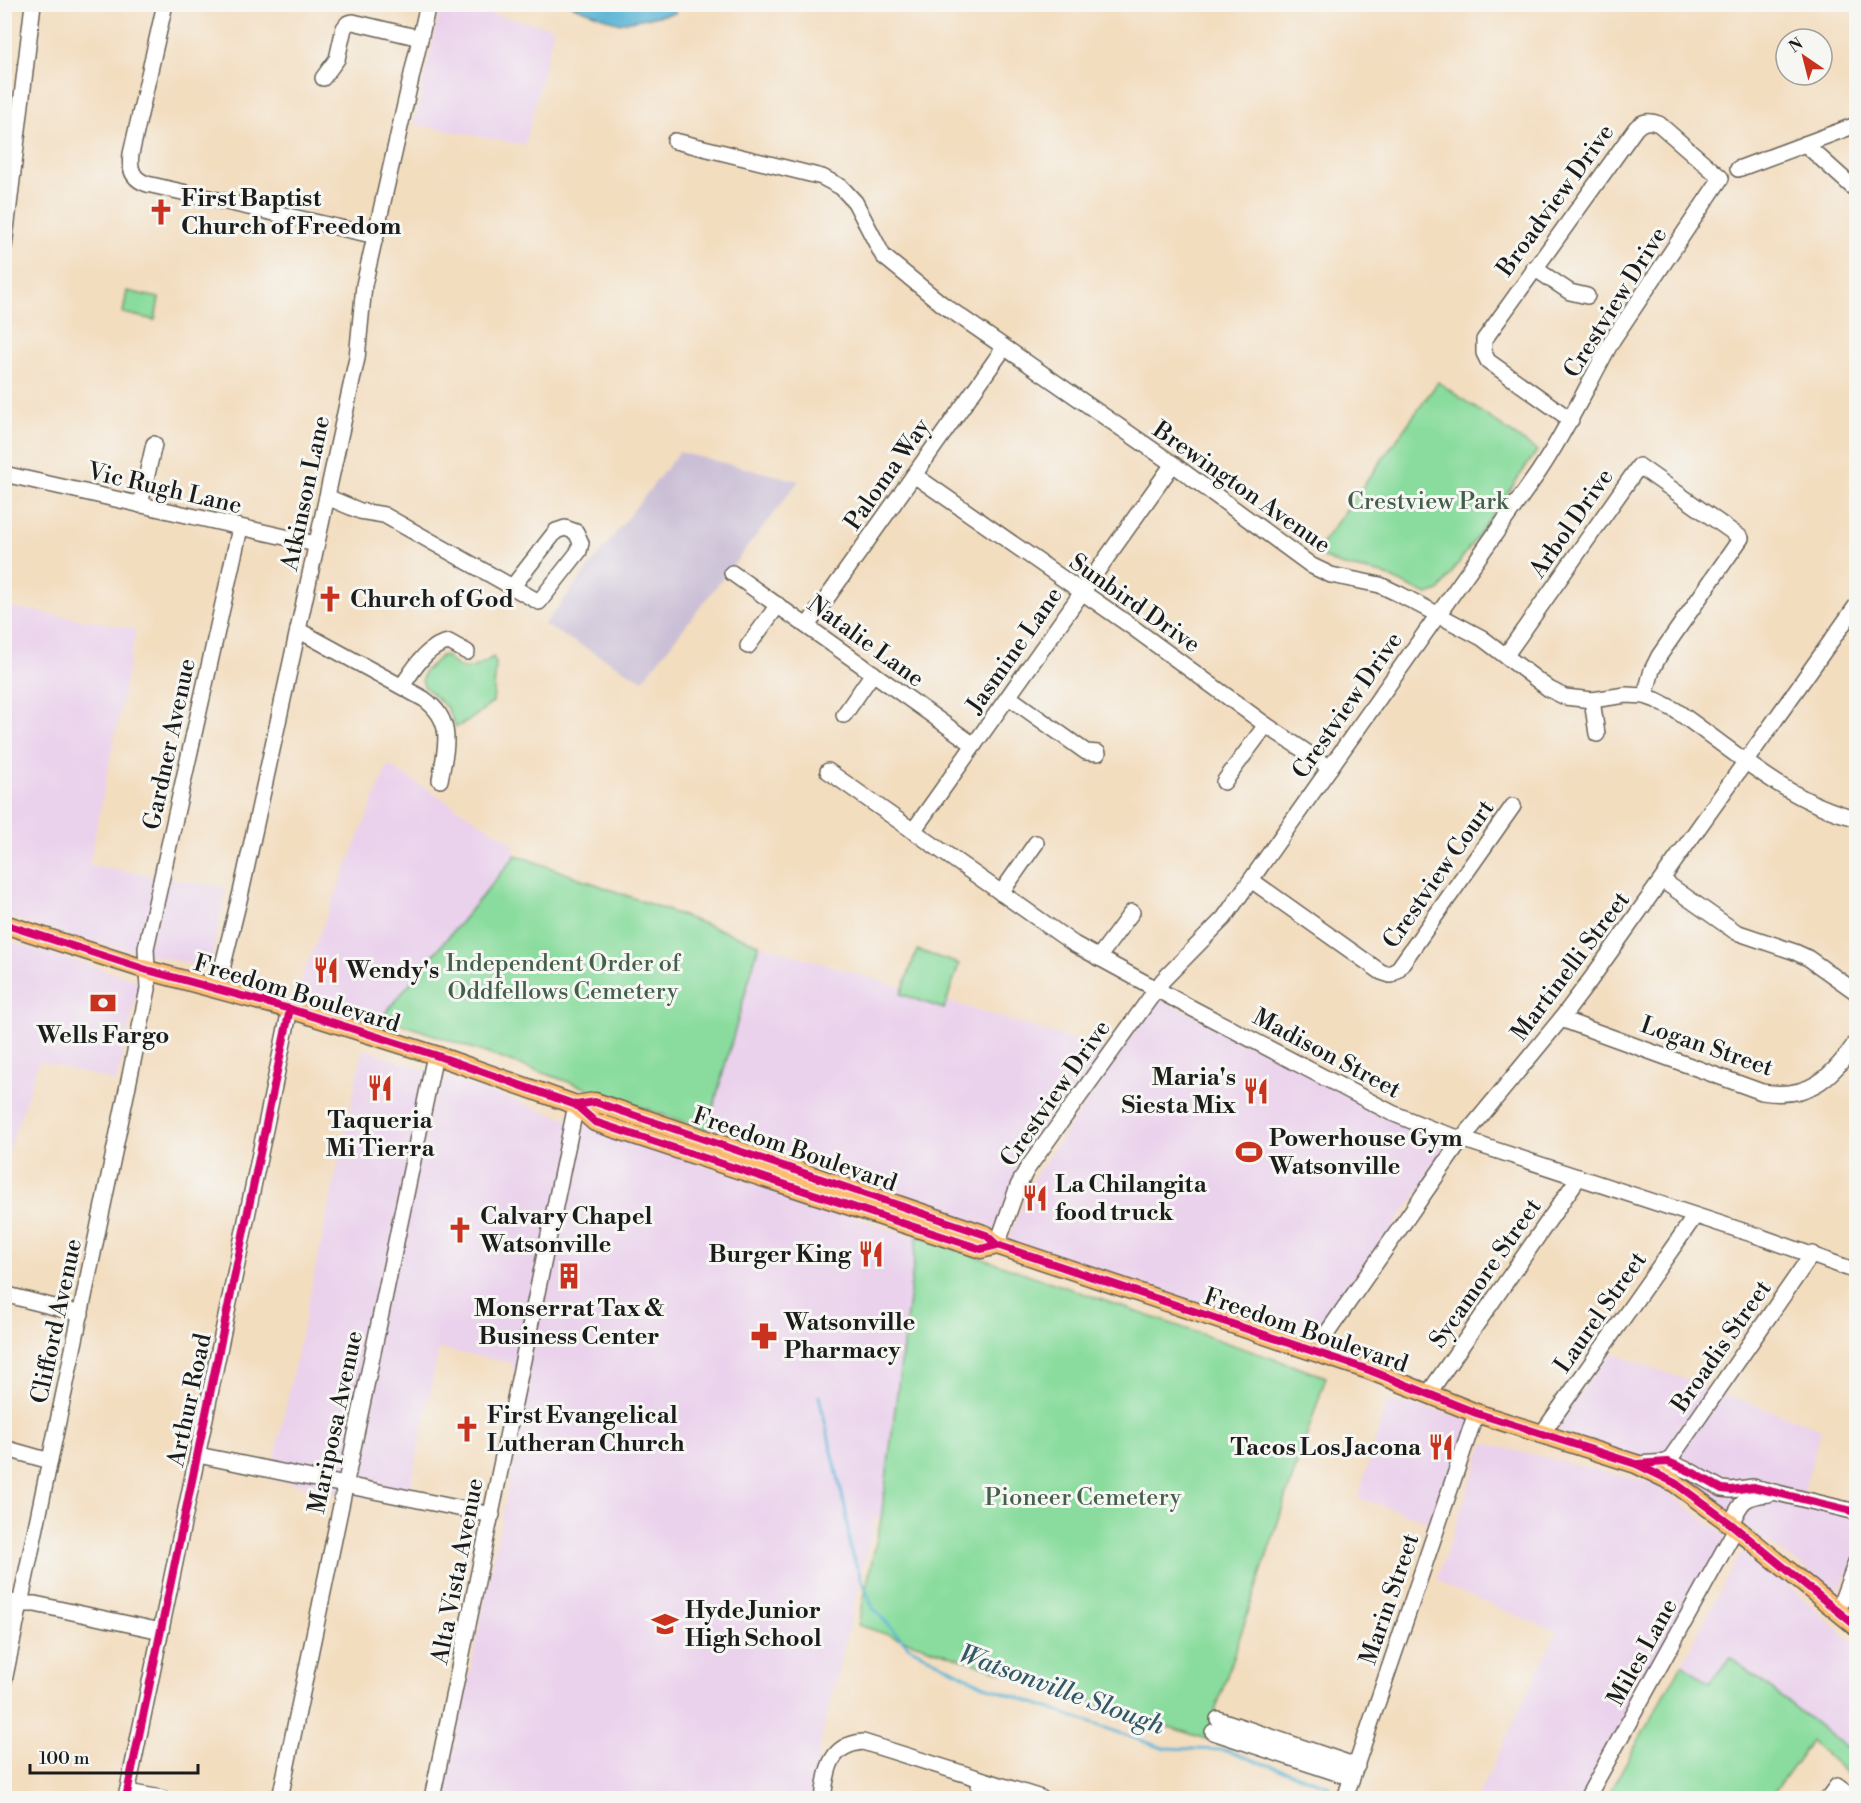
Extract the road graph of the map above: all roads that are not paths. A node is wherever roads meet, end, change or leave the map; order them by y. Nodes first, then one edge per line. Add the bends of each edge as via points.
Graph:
1 (33, 4) edge
2 (165, 4) edge
3 (428, 4) edge
4 (420, 38) junction
5 (323, 78) dead end
6 (1857, 125) edge
7 (675, 141) dead end
8 (1804, 144) junction
9 (1738, 169) dead end
10 (1720, 178) joint
11 (1857, 190) edge
12 (376, 236) junction
13 (4, 247) edge
14 (1534, 268) junction
15 (1587, 296) dead end
16 (1004, 348) junction
17 (1571, 420) junction
18 (154, 444) dead end
19 (1173, 464) junction
20 (4, 474) edge
21 (914, 475) junction
22 (327, 497) junction
23 (140, 505) junction
24 (240, 528) junction
25 (316, 544) junction
26 (732, 573) dead end
27 (513, 586) junction
28 (1082, 593) junction
29 (778, 605) junction
30 (1857, 606) edge
31 (1438, 614) junction
32 (807, 626) junction
33 (298, 630) junction
34 (748, 646) dead end
35 (467, 652) dead end
36 (1506, 656) junction
37 (873, 674) junction
38 (402, 686) junction
39 (1645, 696) junction
40 (1009, 697) junction
41 (1592, 700) junction
42 (844, 715) dead end
43 (1266, 725) junction
44 (1597, 734) dead end
45 (974, 745) junction
46 (1098, 753) dead end
47 (1746, 760) junction
48 (1330, 768) junction
49 (828, 771) dead end
50 (440, 780) dead end
51 (1224, 782) dead end
52 (1514, 806) dead end
53 (1857, 818) edge
54 (913, 831) junction
55 (1036, 843) dead end
56 (1251, 879) junction
57 (1662, 880) junction
58 (1001, 893) junction
59 (1132, 912) dead end
60 (4, 924) edge
61 (1098, 958) junction
62 (147, 970) junction
63 (217, 989) junction
64 (1155, 989) junction
65 (1857, 992) edge
66 (290, 1009) junction
67 (1561, 1019) junction
68 (1857, 1042) edge
69 (435, 1055) junction
70 (576, 1105) junction
71 (1462, 1139) junction
72 (1579, 1177) junction
73 (1695, 1216) junction
74 (997, 1245) junction
75 (1812, 1254) junction
76 (1857, 1271) edge
77 (4, 1294) edge
78 (81, 1314) junction
79 (1317, 1353) junction
80 (1428, 1394) junction
81 (1476, 1413) junction
82 (1541, 1435) junction
83 (4, 1448) edge
84 (198, 1455) junction
85 (50, 1461) junction
86 (1668, 1462) junction
87 (1635, 1464) junction
88 (345, 1486) junction
89 (1780, 1494) junction
90 (1857, 1512) edge
91 (492, 1515) junction
92 (1733, 1526) junction
93 (1857, 1562) edge
94 (4, 1601) edge
95 (21, 1604) junction
96 (1838, 1611) junction
97 (1857, 1626) edge
98 (161, 1631) junction
99 (4, 1681) edge
100 (1215, 1726) dead end
101 (1354, 1772) junction
102 (980, 1779) junction
103 (127, 1795) edge
104 (162, 1798) edge
105 (280, 1798) edge
106 (432, 1798) edge
107 (823, 1798) edge
108 (978, 1798) edge
109 (1041, 1798) edge
110 (1345, 1798) edge
111 (1587, 1798) edge
112 (1828, 1798) edge
113 (1853, 1798) edge

1 - 13 street
2 - 12 street via 131,154 133,174 138,180
3 - 4 street, Atkinson Lane
4 - 5 street via 348,24 335,64
4 - 12 street, Atkinson Lane
6 - 8 street
7 - 16 street, Brewington Avenue via 822,177 841,186 855,202 883,256
8 - 9 street
8 - 11 street
10 - 14 street, Broadview Drive via 1648,117 1635,128
10 - 17 street, Crestview Drive via 1620,329
12 - 22 street, Atkinson Lane via 364,285 357,358
14 - 15 street via 1570,292
14 - 17 street, Broadview Drive via 1486,335 1482,354
16 - 19 street, Brewington Avenue
16 - 21 street, Paloma Way
17 - 31 street, Crestview Drive via 1548,459
18 - 23 street
19 - 28 street, Jasmine Lane
19 - 31 street, Brewington Avenue via 1312,566 1331,575 1380,585
20 - 23 street, Vic Rugh Lane
21 - 28 street, Sunbird Drive
21 - 32 street, Paloma Way
22 - 25 street, Atkinson Lane
22 - 27 street via 360,511 384,515
23 - 24 street, Vic Rugh Lane
24 - 25 street, Vic Rugh Lane
24 - 62 street, Gardner Avenue via 146,948
25 - 33 street, Atkinson Lane
26 - 29 street, Natalie Lane
27 - 27 street via 539,602 579,551 581,543 576,532 565,528 556,531
28 - 40 street, Jasmine Lane
28 - 43 street, Sunbird Drive
29 - 32 street, Natalie Lane
29 - 34 street
30 - 47 street, Martinelli Street
31 - 36 street, Brewington Avenue
31 - 48 street, Crestview Drive
32 - 37 street, Natalie Lane
33 - 38 street
33 - 63 street, Atkinson Lane
35 - 38 street via 449,642 439,645 425,656
36 - 39 street, Arbol Drive via 1639,466 1741,538 1659,656
36 - 41 street, Brewington Avenue via 1557,694
37 - 42 street
37 - 45 street, Natalie Lane
38 - 50 street via 430,703 444,723 447,744
39 - 41 street, Brewington Avenue
39 - 47 street, Brewington Avenue via 1675,710
40 - 45 street, Jasmine Lane
40 - 46 street via 1086,752
41 - 44 street
43 - 48 street, Sunbird Drive
43 - 51 street
45 - 54 street, Jasmine Lane
47 - 53 street, Brewington Avenue via 1802,798
47 - 57 street, Martinelli Street
48 - 56 street, Crestview Drive
49 - 54 street, Madison Street
52 - 56 street, Crestview Court via 1390,975
54 - 58 street, Madison Street
55 - 58 street
56 - 64 street, Crestview Drive via 1216,927
57 - 65 street via 1736,932 1808,958
57 - 67 street, Martinelli Street
58 - 61 street, Madison Street
59 - 61 street
60 - 62 main road, Freedom Boulevard
61 - 64 street, Madison Street
62 - 63 main road, Freedom Boulevard
62 - 78 street, Clifford Avenue via 148,989
63 - 66 main road, Freedom Boulevard
64 - 71 street, Madison Street via 1392,1113
64 - 74 street, Crestview Drive via 1027,1168
66 - 69 main road, Freedom Boulevard
66 - 84 street, Arthur Road
67 - 68 street, Logan Street via 1773,1094 1794,1093 1820,1082
67 - 71 street, Martinelli Street
69 - 70 main road, Freedom Boulevard
69 - 88 street, Mariposa Avenue
70 - 74 main road, Freedom Boulevard via 595,1122 615,1129 981,1249
70 - 91 street, Alta Vista Avenue
71 - 72 street, Madison Street
71 - 79 street, Martinelli Street
72 - 73 street, Madison Street
72 - 80 street, Sycamore Street
73 - 75 street, Madison Street
73 - 82 street, Laurel Street
74 - 79 main road, Freedom Boulevard
75 - 76 street, Madison Street
75 - 86 street, Broadis Street
77 - 78 street
78 - 85 street, Clifford Avenue
79 - 80 main road, Freedom Boulevard
80 - 81 main road, Freedom Boulevard
81 - 82 main road, Freedom Boulevard
81 - 101 street, Marin Street
82 - 87 main road, Freedom Boulevard
83 - 85 street
84 - 88 street
84 - 98 street, Arthur Road
85 - 95 street, Clifford Avenue
86 - 87 street, Freedom Boulevard
86 - 89 street, Freedom Boulevard via 1727,1490 1753,1486
87 - 92 main road, Freedom Boulevard via 1675,1483
88 - 91 street
88 - 105 street, Mariposa Avenue
89 - 90 street
89 - 92 street, Miles Lane via 1746,1499
91 - 106 street, Alta Vista Avenue
92 - 96 main road, Freedom Boulevard
92 - 111 street, Miles Lane
93 - 96 street
94 - 95 street
95 - 98 street
95 - 99 street, Clifford Avenue
96 - 97 main road, Freedom Boulevard
98 - 103 street, Arthur Road
100 - 101 street
101 - 110 street, Marin Street
102 - 107 street via 863,1742 854,1743 836,1753 831,1761
102 - 108 street
102 - 109 street
103 - 104 street
112 - 113 street via 1837,1786

